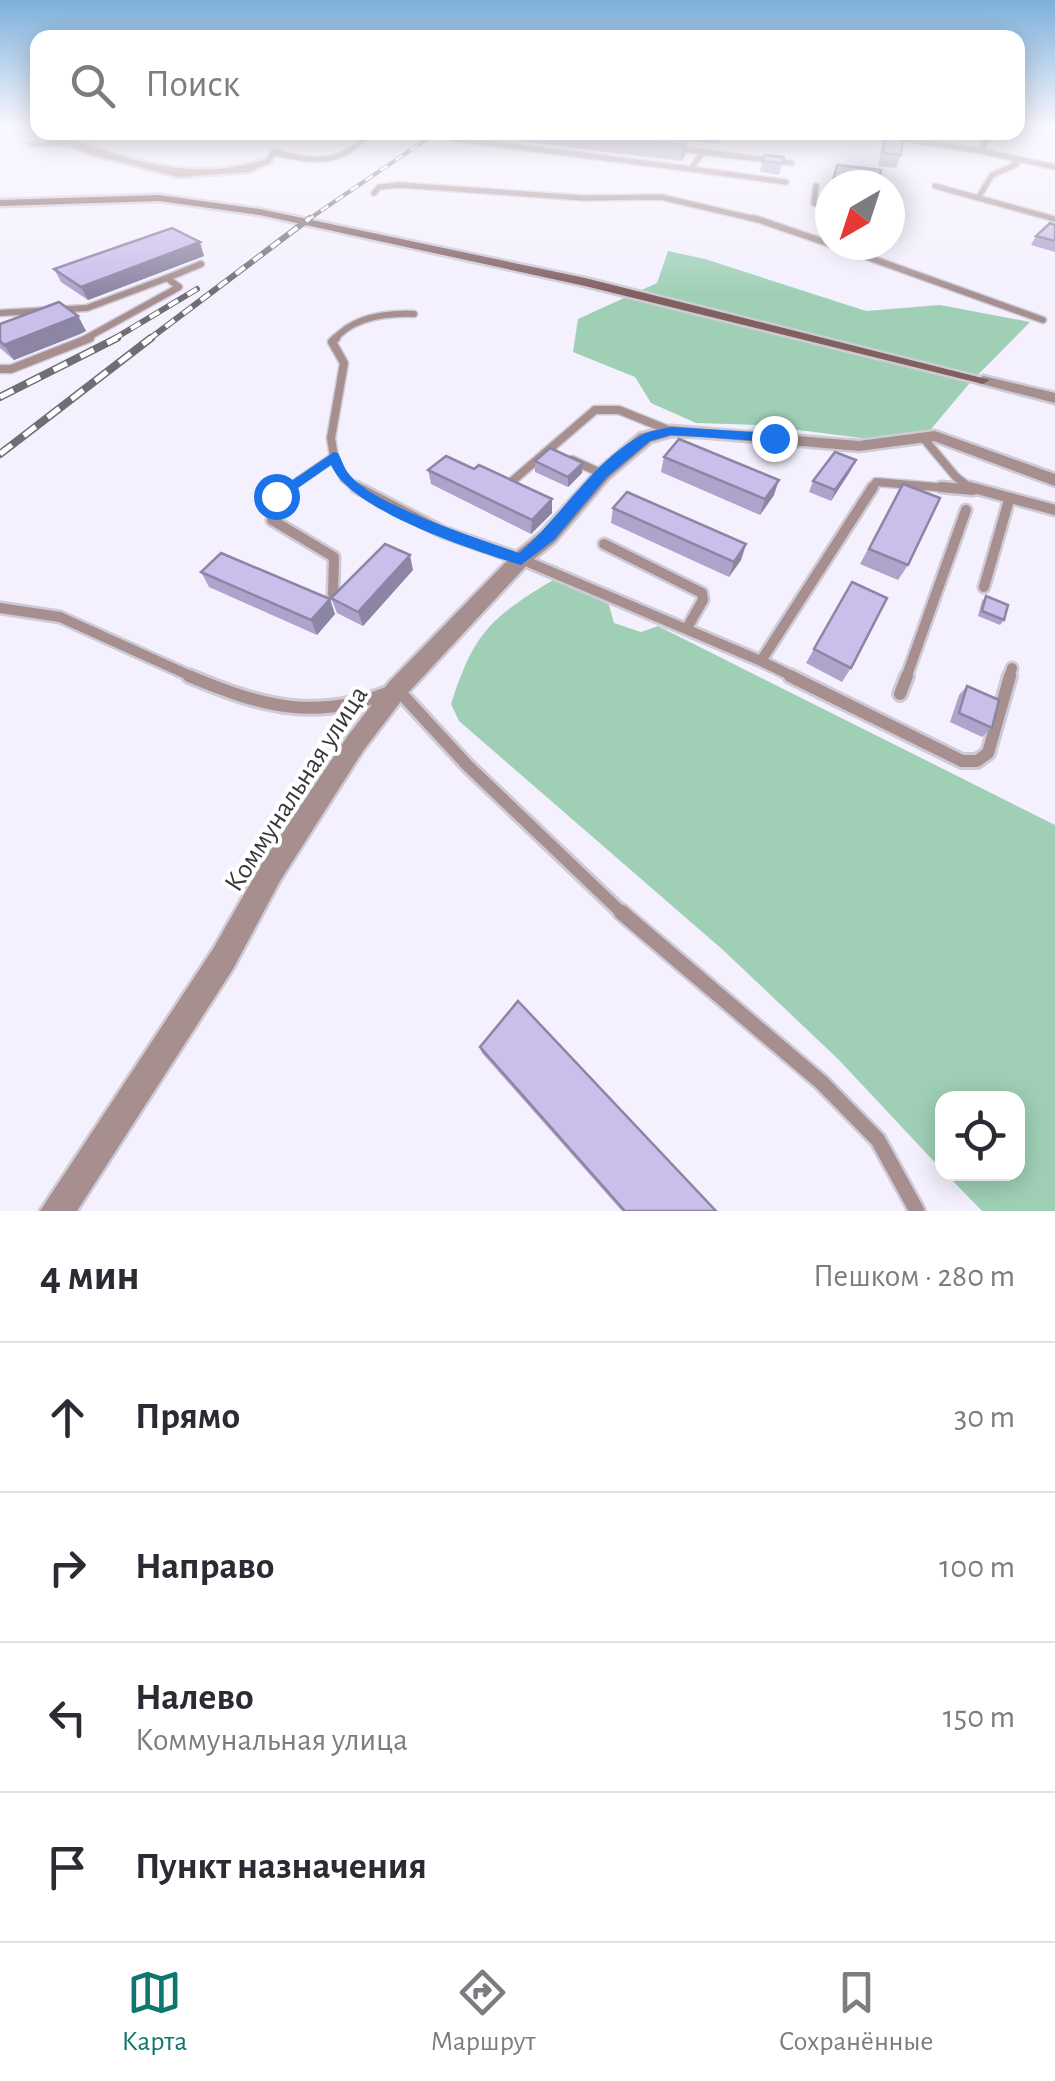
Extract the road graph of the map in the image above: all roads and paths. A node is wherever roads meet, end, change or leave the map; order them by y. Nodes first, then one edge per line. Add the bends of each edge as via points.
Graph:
1 (782, 182) edge
2 (786, 182) dead end
3 (988, 182) edge
4 (936, 186) dead end
5 (374, 193) dead end
6 (978, 198) junction
7 (0, 204) edge
8 (1055, 219) edge
9 (815, 238) edge
10 (876, 260) edge
11 (201, 264) dead end
12 (168, 278) junction
13 (30, 311) junction
14 (0, 313) edge
15 (414, 314) dead end
16 (18, 320) edge
17 (1043, 320) dead end
18 (0, 369) edge
19 (983, 380) joint
20 (1055, 398) edge
21 (671, 431) junction
22 (930, 438) junction
23 (547, 449) junction
24 (334, 456) junction
25 (602, 474) junction
26 (1055, 480) edge
27 (510, 483) edge
28 (973, 490) junction
29 (1009, 500) junction
30 (966, 510) dead end
31 (1055, 510) edge
32 (604, 544) dead end
33 (521, 560) junction
34 (984, 587) dead end
35 (333, 594) edge
36 (0, 608) edge
37 (687, 628) junction
38 (761, 662) junction
39 (1012, 668) dead end
40 (397, 689) junction
41 (900, 694) dead end
42 (57, 1211) edge
43 (917, 1211) edge

1 - 2 lane
3 - 6 lane
4 - 6 lane
5 - 9 lane via 399,185 661,197
6 - 8 lane
7 - 19 street via 159,198 260,212 585,282
10 - 17 lane
11 - 12 lane
12 - 13 lane via 87,308
12 - 18 lane via 180,286 102,333
13 - 14 lane
13 - 16 lane
15 - 24 lane via 373,318 332,342 344,363
19 - 20 street
21 - 22 street via 859,446
21 - 23 lane via 601,408
21 - 25 street, Коммунальная улица via 645,438
22 - 26 street
22 - 28 lane via 956,478
23 - 25 lane
23 - 27 lane
24 - 33 lane via 344,478 366,495
24 - 35 lane via 276,496 272,520 334,557
25 - 33 street, Коммунальная улица
28 - 29 lane
28 - 38 lane via 876,482
29 - 31 lane
29 - 34 lane
30 - 41 lane
32 - 37 lane via 702,593
33 - 37 lane
33 - 40 street, Коммунальная улица
36 - 40 lane via 52,611 202,682 258,700 356,706
37 - 38 lane
38 - 39 lane via 962,761 977,762 988,753
40 - 42 street, Коммунальная улица via 322,792 223,959
40 - 43 lane via 593,887 844,1105 878,1140

